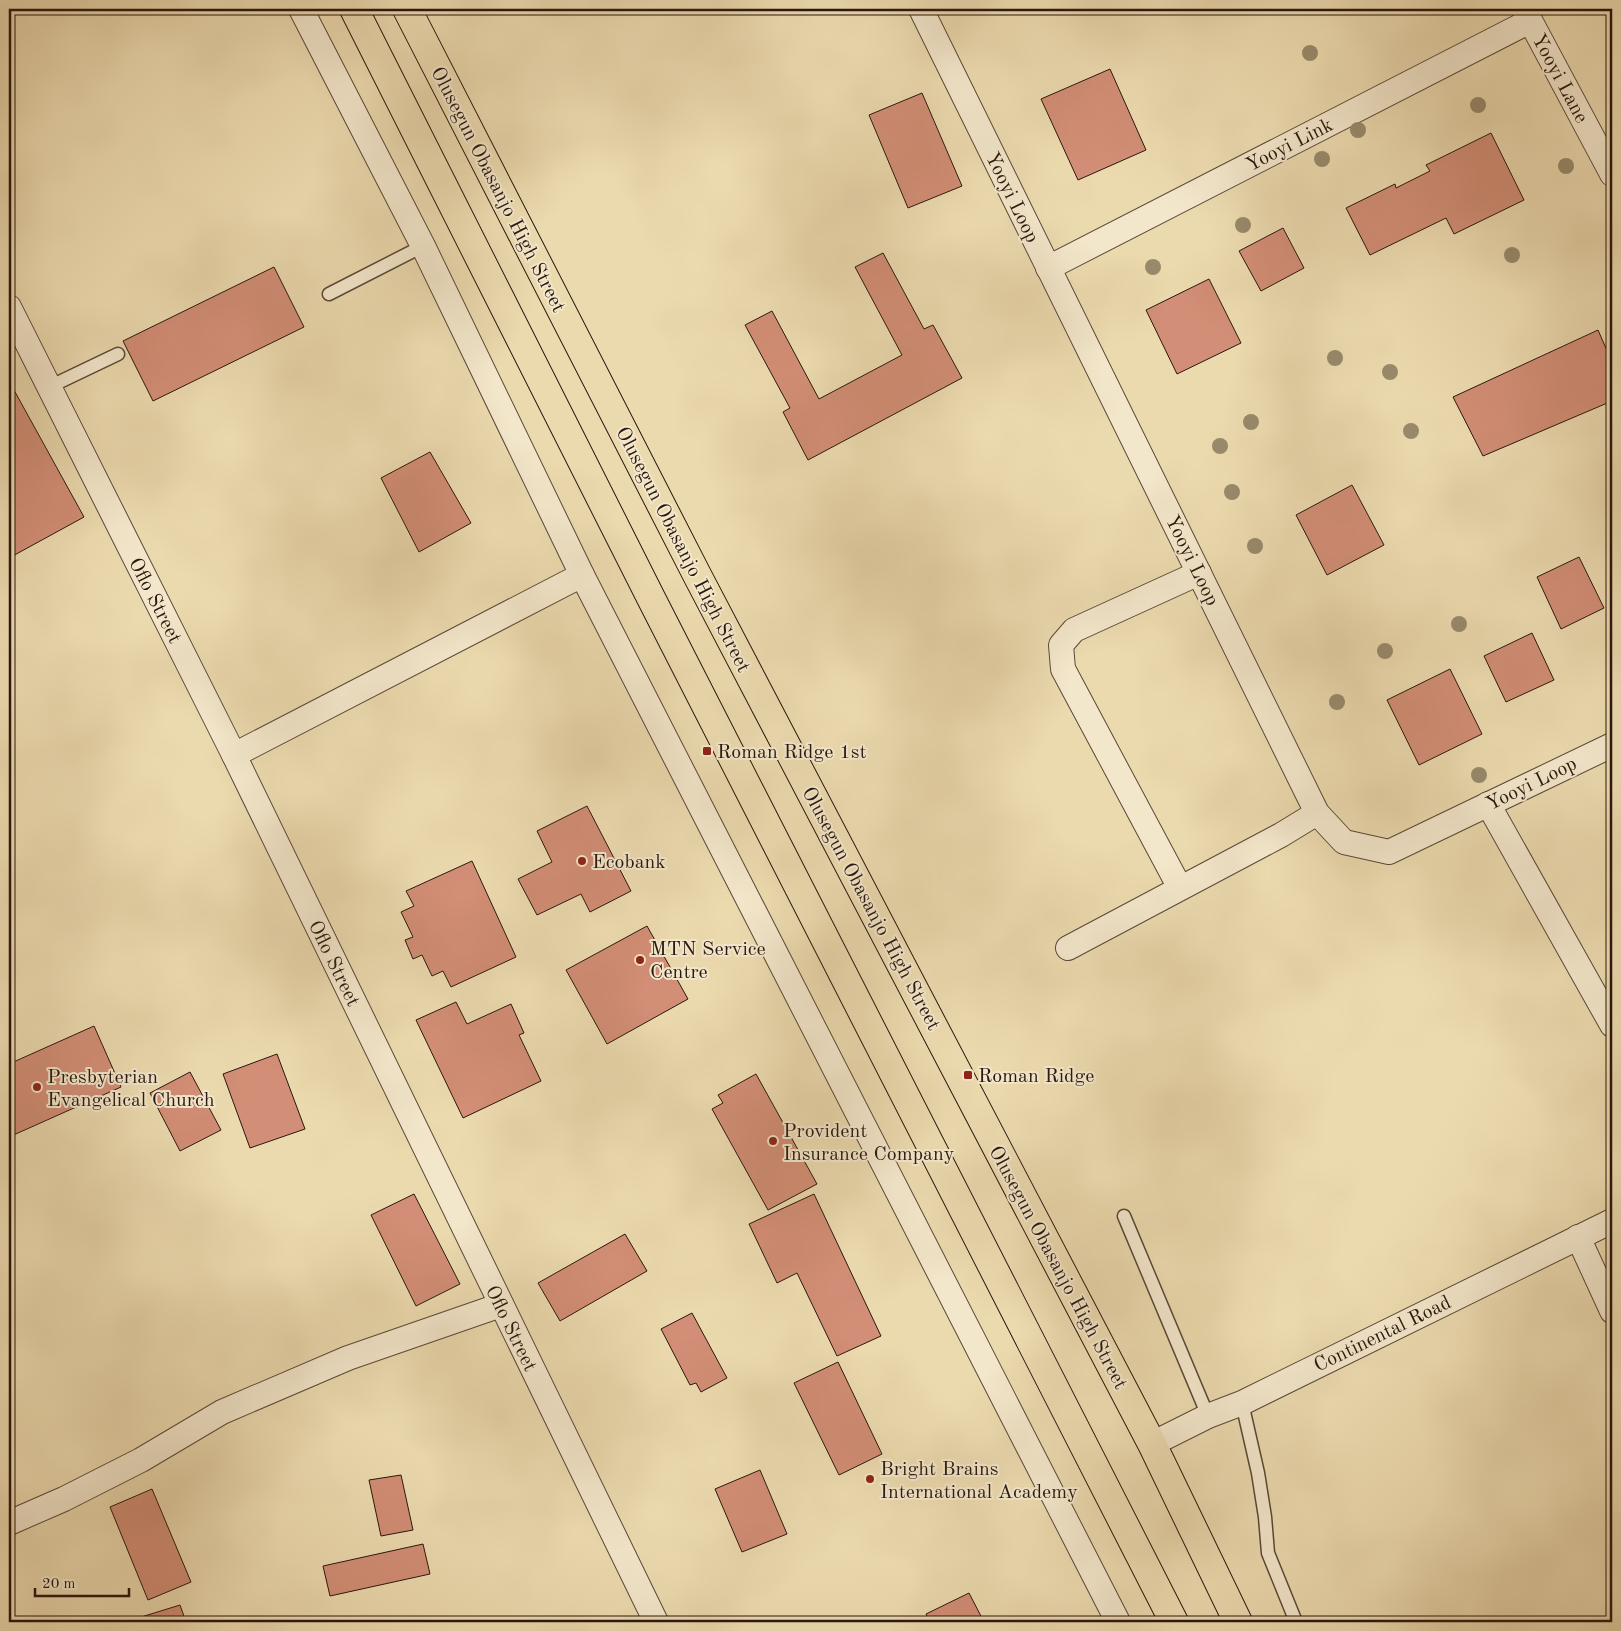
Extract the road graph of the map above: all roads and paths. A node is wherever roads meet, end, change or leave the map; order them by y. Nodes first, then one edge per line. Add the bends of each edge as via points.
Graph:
1 (301, 9) edge
2 (354, 9) edge
3 (407, 9) edge
4 (921, 9) edge
5 (1527, 15) edge
6 (1612, 174) edge
7 (424, 246) junction
8 (1048, 268) junction
9 (329, 294) dead end
10 (9, 307) edge
11 (118, 354) dead end
12 (49, 387) junction
13 (1199, 573) junction
14 (582, 575) junction
15 (1612, 744) edge
16 (234, 755) junction
17 (1488, 804) junction
18 (1317, 813) junction
19 (1180, 888) junction
20 (1068, 948) dead end
21 (1612, 1025) edge
22 (1124, 1216) dead end
23 (1612, 1221) edge
24 (1578, 1237) junction
25 (501, 1305) junction
26 (1612, 1311) edge
27 (1242, 1403) junction
28 (1208, 1416) junction
29 (1152, 1444) junction
30 (9, 1523) edge
31 (656, 1622) edge
32 (1118, 1622) edge
33 (1174, 1622) edge
34 (1238, 1622) edge
35 (1296, 1622) edge

1 - 7 street
2 - 33 main road via 650,598
3 - 29 main road, Olusegun Obasanjo High Street via 701,582
4 - 8 street, Yooyi Loop
5 - 6 street, Yooyi Lane
5 - 8 street, Yooyi Link
7 - 9 lane
7 - 14 street
8 - 13 street, Yooyi Loop
10 - 12 street, Oflo Street
11 - 12 lane
12 - 16 street, Oflo Street
13 - 18 street, Yooyi Loop
13 - 19 street via 1074,630 1062,645 1063,669
14 - 16 street
14 - 32 street
15 - 17 street, Yooyi Loop
16 - 25 street, Oflo Street
17 - 18 street, Yooyi Loop via 1389,852 1344,842
17 - 21 street
18 - 19 street
19 - 20 street
22 - 28 lane
23 - 24 street, Continental Road
24 - 26 street
24 - 27 street, Continental Road
25 - 30 street via 348,1358 222,1412 142,1460
25 - 31 street, Oflo Street
27 - 28 street, Continental Road
27 - 35 lane via 1258,1473 1268,1553
28 - 29 street, Continental Road
29 - 34 main road, Olusegun Obasanjo High Street

